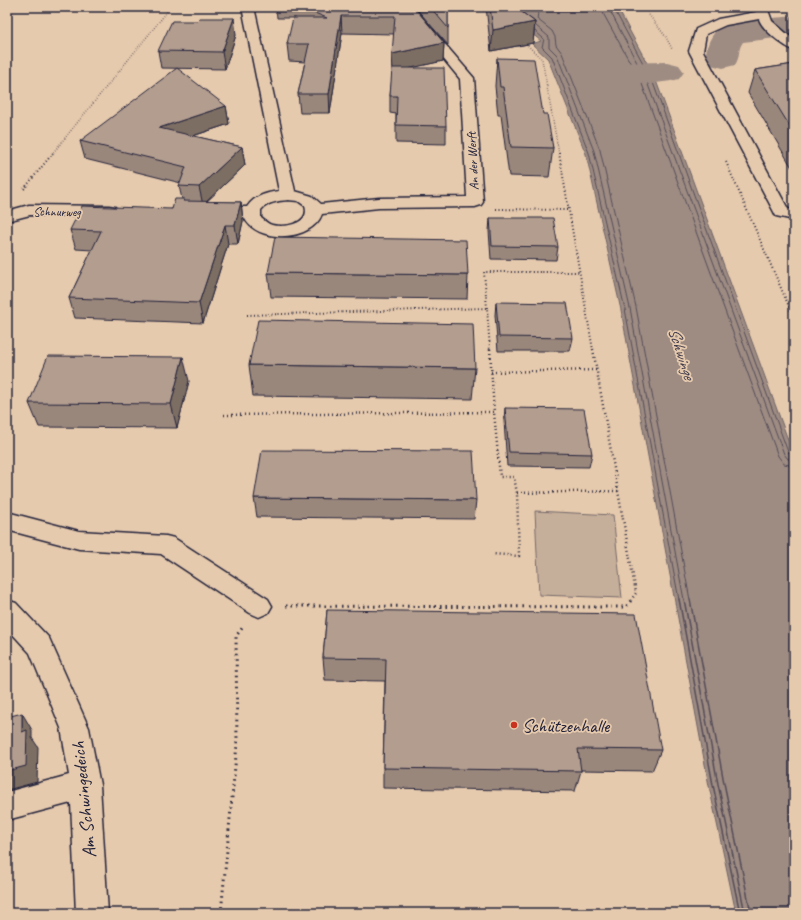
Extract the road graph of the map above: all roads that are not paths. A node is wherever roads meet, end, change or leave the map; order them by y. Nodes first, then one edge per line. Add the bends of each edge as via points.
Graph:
1 (248, 7) edge
2 (407, 7) edge
3 (763, 14) edge
4 (794, 46) edge
5 (288, 195) junction
6 (315, 210) junction
7 (125, 211) edge
8 (197, 212) edge
9 (252, 212) junction
10 (794, 215) edge
11 (7, 216) edge
12 (7, 521) edge
13 (259, 606) road end
14 (7, 611) edge
15 (85, 785) junction
16 (7, 806) edge
17 (92, 913) edge

1 - 5 street
2 - 6 street, An der Werft via 467,78 475,202 379,203
3 - 4 street via 778,34
3 - 10 street via 722,22 700,32 696,51 782,212
5 - 6 street via 306,200
5 - 9 street via 269,198
6 - 9 street via 315,215 305,225 286,230 260,225 252,217
7 - 11 street, Schnurweg via 29,210
8 - 9 street
12 - 13 street via 79,540 166,545
14 - 15 street, Am Schwingedeich via 40,646 75,728
15 - 16 street
15 - 17 street, Am Schwingedeich

